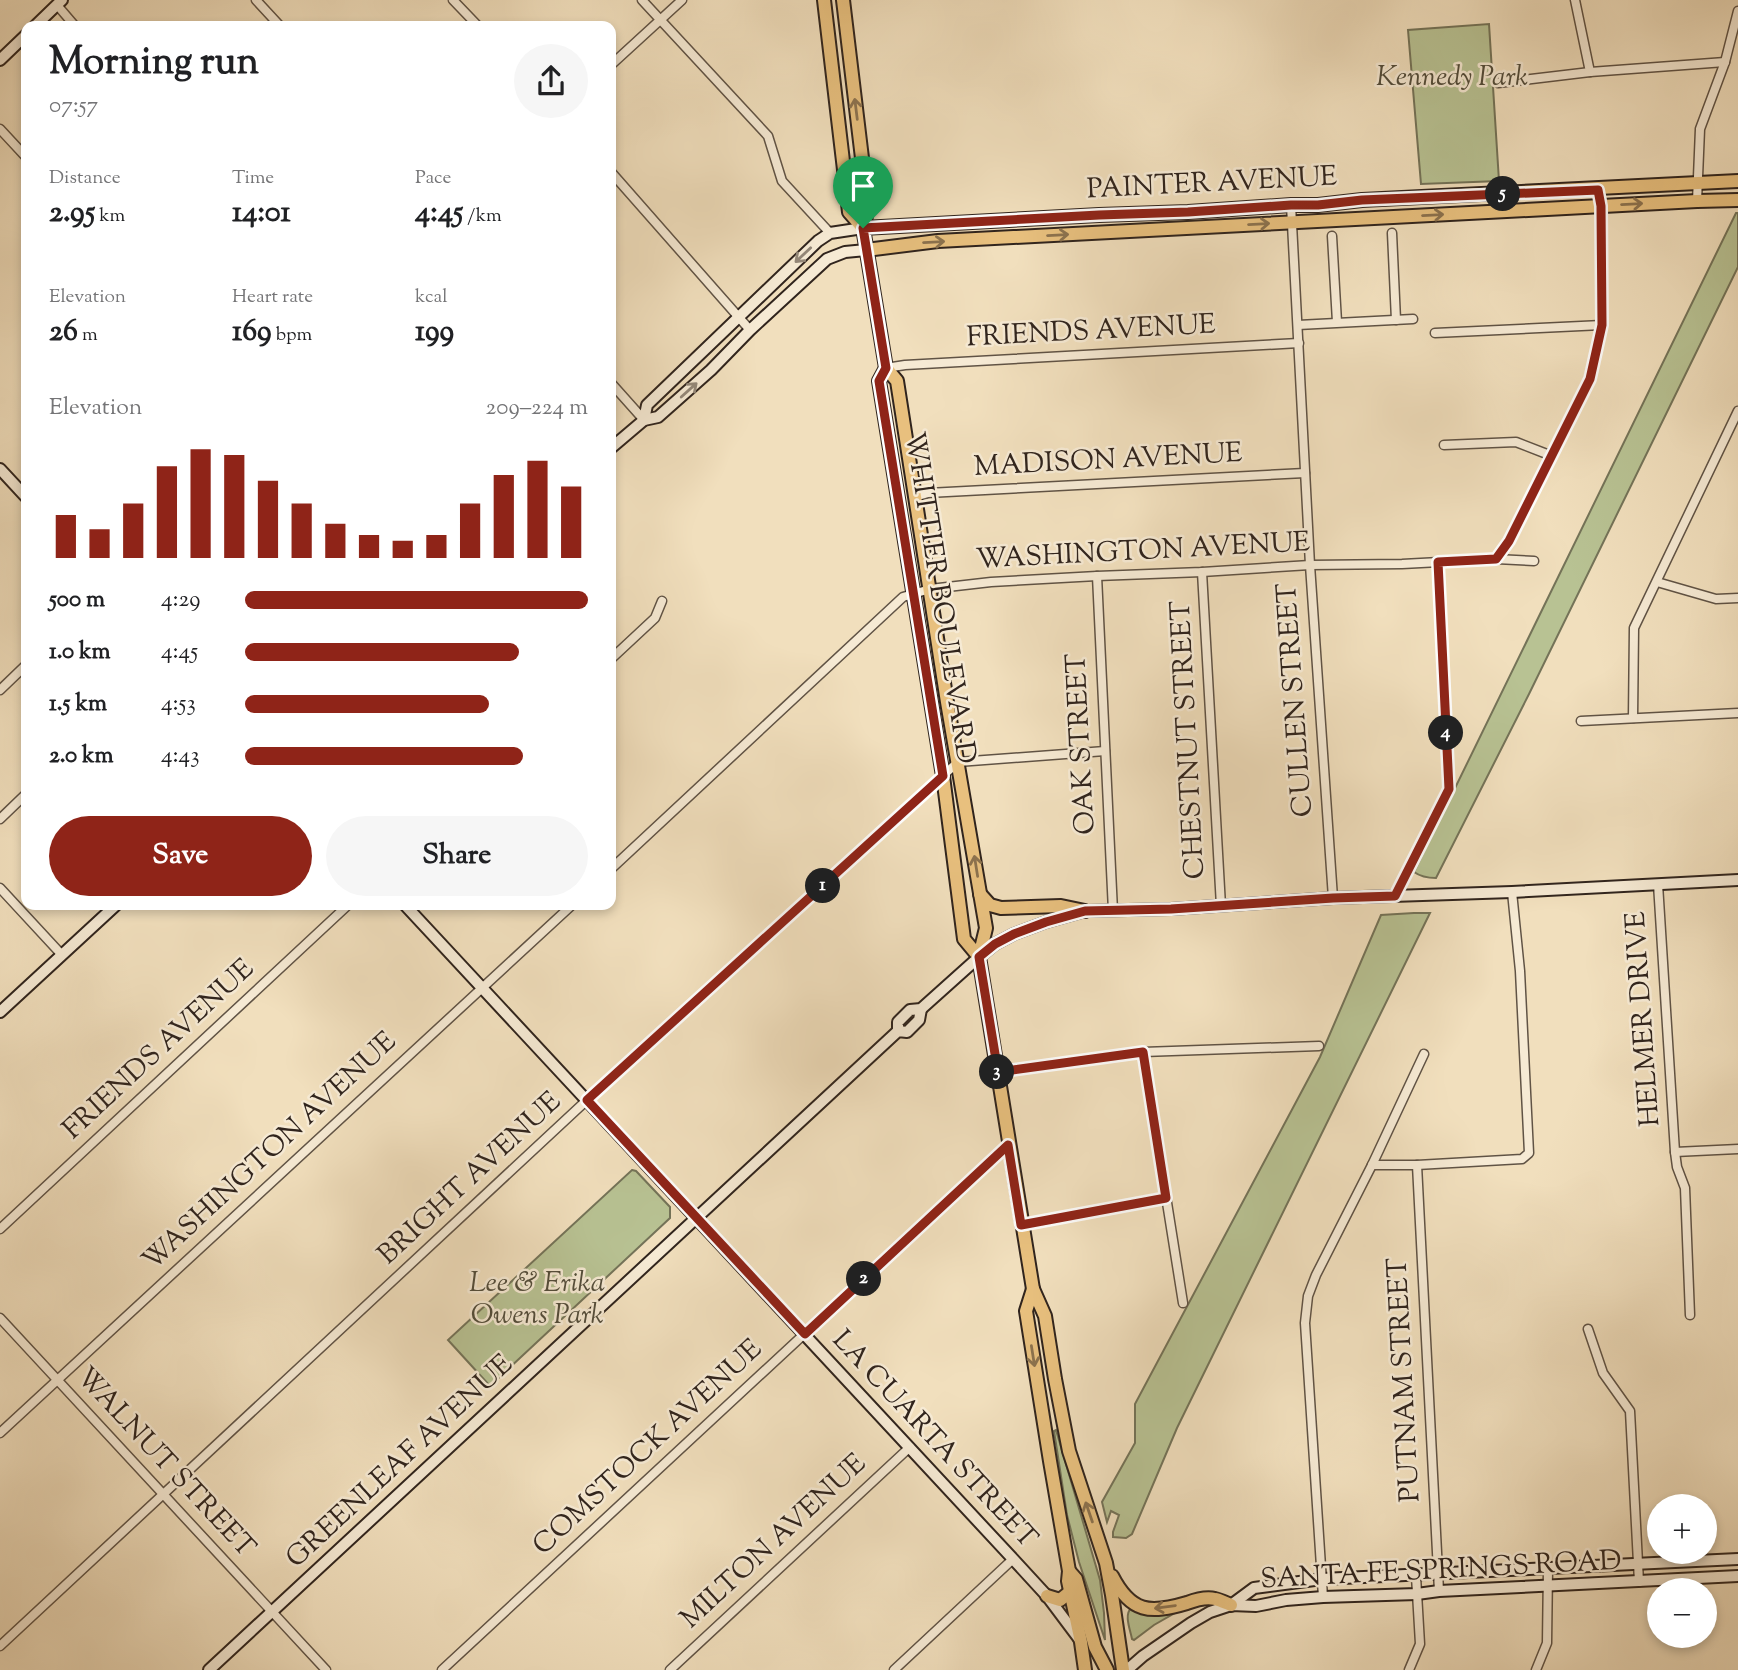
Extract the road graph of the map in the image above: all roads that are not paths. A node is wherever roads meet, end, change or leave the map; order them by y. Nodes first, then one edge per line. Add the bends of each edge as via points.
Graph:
1 (256, 0) edge
2 (453, 0) edge
3 (642, 0) edge
4 (681, 0) edge
5 (824, 0) edge
6 (843, 0) edge
7 (1575, 0) edge
8 (59, 3) edge
9 (1738, 11) edge
10 (661, 20) junction
11 (40, 21) edge
12 (72, 21) edge
13 (275, 21) edge
14 (473, 21) edge
15 (21, 40) edge
16 (0, 60) edge
17 (616, 60) edge
18 (1725, 62) junction
19 (1590, 72) junction
20 (1498, 83) dead end
21 (0, 129) edge
22 (21, 152) edge
23 (616, 178) edge
24 (1738, 181) edge
25 (1698, 183) junction
26 (1598, 190) junction
27 (1738, 200) edge
28 (1697, 201) junction
29 (1291, 205) junction
30 (1601, 206) junction
31 (1240, 209) junction
32 (1292, 222) junction
33 (863, 228) junction
34 (1187, 228) junction
35 (830, 233) junction
36 (1392, 233) dead end
37 (1332, 236) dead end
38 (866, 250) junction
39 (737, 317) junction
40 (1413, 318) dead end
41 (1396, 320) junction
42 (1337, 322) junction
43 (1298, 325) junction
44 (1602, 325) junction
45 (750, 330) junction
46 (1435, 333) dead end
47 (1299, 343) junction
48 (886, 368) junction
49 (616, 389) edge
50 (1738, 411) edge
51 (644, 420) junction
52 (616, 444) edge
53 (1444, 445) dead end
54 (1552, 456) junction
55 (0, 469) edge
56 (1305, 473) junction
57 (21, 492) edge
58 (915, 497) junction
59 (1496, 559) junction
60 (1534, 561) dead end
61 (1438, 562) junction
62 (1310, 565) junction
63 (1202, 572) junction
64 (1097, 576) junction
65 (1657, 583) junction
66 (930, 589) junction
67 (913, 594) junction
68 (1738, 598) edge
69 (663, 601) dead end
70 (616, 654) edge
71 (21, 670) edge
72 (0, 690) edge
73 (1738, 713) edge
74 (1633, 718) junction
75 (1581, 721) dead end
76 (1105, 751) junction
77 (958, 762) junction
78 (943, 776) junction
79 (21, 799) edge
80 (0, 819) edge
81 (616, 864) edge
82 (1738, 880) edge
83 (1658, 884) junction
84 (0, 888) edge
85 (1512, 892) junction
86 (980, 894) junction
87 (1395, 896) junction
88 (1333, 898) junction
89 (1221, 906) junction
90 (111, 910) edge
91 (343, 910) edge
92 (410, 910) edge
93 (566, 910) edge
94 (1085, 911) junction
95 (1113, 911) junction
96 (62, 955) junction
97 (979, 957) junction
98 (481, 987) junction
99 (2, 1007) edge
100 (1319, 1046) dead end
101 (1143, 1052) junction
102 (1424, 1054) dead end
103 (998, 1072) junction
104 (587, 1100) junction
105 (1008, 1145) junction
106 (1738, 1149) edge
107 (1675, 1152) junction
108 (1417, 1165) junction
109 (1371, 1166) junction
110 (1166, 1198) junction
111 (696, 1218) junction
112 (1021, 1225) junction
113 (0, 1229) edge
114 (1032, 1289) junction
115 (1183, 1303) dead end
116 (1690, 1315) dead end
117 (0, 1318) edge
118 (1588, 1329) dead end
119 (805, 1334) junction
120 (57, 1380) junction
121 (0, 1433) edge
122 (910, 1447) junction
123 (164, 1495) junction
124 (1013, 1559) junction
125 (1738, 1559) edge
126 (1106, 1563) junction
127 (1639, 1564) junction
128 (1548, 1569) junction
129 (1438, 1574) junction
130 (1416, 1576) junction
131 (1738, 1576) edge
132 (1322, 1579) junction
133 (1639, 1582) junction
134 (1547, 1587) junction
135 (1439, 1591) junction
136 (1075, 1592) junction
137 (1417, 1594) junction
138 (1047, 1596) junction
139 (1322, 1597) junction
140 (1231, 1605) junction
141 (272, 1612) junction
142 (1081, 1642) junction
143 (0, 1646) edge
144 (209, 1670) edge
145 (326, 1670) edge
146 (442, 1670) edge
147 (670, 1670) edge
148 (894, 1670) edge
149 (1085, 1670) edge
150 (1107, 1670) edge
151 (1123, 1670) edge
152 (1409, 1670) edge
153 (1536, 1670) edge

1 - 13 street
2 - 14 street
3 - 10 street
4 - 10 street
5 - 33 main road, WHITTIER BOULEVARD via 849,212
33 -> 6 main road, WHITTIER BOULEVARD via 869,208
7 - 19 street
8 - 11 street
8 - 12 street
9 - 18 street
10 - 17 street
10 - 35 street via 768,136 782,181
15 - 16 street
18 - 19 street
18 - 25 street via 1700,129
19 - 20 street
21 - 22 street
23 - 39 street
24 - 25 main road, PAINTER AVENUE
25 - 26 main road, PAINTER AVENUE
25 - 28 street
26 - 29 main road, PAINTER AVENUE
26 - 30 street
27 - 28 main road, PAINTER AVENUE
30 -> 28 main road, PAINTER AVENUE
29 - 31 main road, PAINTER AVENUE
29 - 32 street, CULLEN STREET
32 -> 30 main road, PAINTER AVENUE
30 - 44 street
31 - 33 main road, PAINTER AVENUE
31 - 34 main road via 1231,217 1195,219
34 -> 32 main road, PAINTER AVENUE
32 - 43 street, CULLEN STREET
33 - 35 street, PAINTER AVENUE
33 - 38 main road, WHITTIER BOULEVARD
38 -> 34 main road, PAINTER AVENUE
35 -> 39 street, PAINTER AVENUE
36 - 41 street
37 - 42 street
38 - 45 street, PAINTER AVENUE via 827,259
38 - 48 main road, WHITTIER BOULEVARD
39 - 45 street
39 - 51 street, PAINTER AVENUE via 647,405
40 - 41 street
41 - 42 street
42 - 43 street
43 - 47 street, CULLEN STREET
44 - 46 street
44 - 54 street via 1590,379
51 -> 45 street, PAINTER AVENUE via 658,417
47 - 48 street, FRIENDS AVENUE
47 - 56 street, CULLEN STREET
48 - 58 main road, WHITTIER BOULEVARD via 897,381
48 - 67 main road, WHITTIER BOULEVARD via 879,381
49 - 51 street
50 - 65 street
51 - 52 street, PAINTER AVENUE
53 - 54 street via 1516,442
54 - 59 street
55 - 57 street
56 - 58 street, MADISON AVENUE
56 - 62 street, CULLEN STREET
58 - 66 main road, WHITTIER BOULEVARD
59 - 60 street, WASHINGTON AVENUE
59 - 61 street, WASHINGTON AVENUE
61 - 62 street, WASHINGTON AVENUE
61 - 87 street via 1449,789
62 - 63 street, WASHINGTON AVENUE
62 - 88 street, CULLEN STREET
63 - 64 street, WASHINGTON AVENUE
63 - 89 street, CHESTNUT STREET
64 - 66 street, WASHINGTON AVENUE
64 - 76 street, OAK STREET
65 - 68 street via 1716,599
65 - 74 street via 1634,628
66 - 67 street, WASHINGTON AVENUE
66 - 77 main road, WHITTIER BOULEVARD
67 - 78 main road, WHITTIER BOULEVARD
67 - 81 street, WASHINGTON AVENUE via 903,597
69 - 70 street via 654,618
71 - 72 street
73 - 74 street
74 - 75 street
76 - 77 street
76 - 95 street, OAK STREET
77 - 78 street, BRIGHT AVENUE
86 -> 77 main road, WHITTIER BOULEVARD
78 - 97 main road, WHITTIER BOULEVARD via 964,939
78 - 104 street, BRIGHT AVENUE
79 - 80 street
82 - 83 street, GREENLEAF AVENUE
83 - 85 street, GREENLEAF AVENUE
83 - 107 street, HELMER DRIVE
84 - 96 street
85 - 87 street, GREENLEAF AVENUE
85 - 108 street via 1529,1153 1522,1159
86 - 94 main road via 990,905 1001,908 1061,906
86 - 97 main road, WHITTIER BOULEVARD via 986,928
87 - 88 street, GREENLEAF AVENUE
88 - 89 street, GREENLEAF AVENUE
89 - 95 street, GREENLEAF AVENUE
90 - 96 street
91 - 113 street, FRIENDS AVENUE
92 - 98 street, LA CUARTA STREET
93 - 98 street, WASHINGTON AVENUE
94 - 95 street, GREENLEAF AVENUE
94 - 97 street, GREENLEAF AVENUE via 1014,934
96 - 99 street
97 - 103 main road, WHITTIER BOULEVARD
97 - 111 street, GREENLEAF AVENUE via 921,1009 919,1020 907,1032 898,1031
98 - 104 street, LA CUARTA STREET
98 - 120 street, WASHINGTON AVENUE
100 - 101 street
101 - 103 street
101 - 110 street
102 - 109 street
103 - 105 main road, WHITTIER BOULEVARD
104 - 111 street, LA CUARTA STREET
104 - 123 street, BRIGHT AVENUE
105 - 112 main road, WHITTIER BOULEVARD
105 - 119 street, COMSTOCK AVENUE
106 - 107 street
107 - 116 street, HELMER DRIVE via 1685,1188
108 - 109 street
108 - 129 street, PUTNAM STREET
109 - 132 street via 1308,1296 1305,1323
110 - 112 street
110 - 115 street
111 - 119 street, LA CUARTA STREET
111 - 141 street, GREENLEAF AVENUE
112 - 114 main road, WHITTIER BOULEVARD
126 -> 114 main road, WHITTIER BOULEVARD via 1069,1451 1045,1315
114 -> 136 main road, WHITTIER BOULEVARD via 1026,1311 1068,1581
117 - 120 street, WALNUT STREET
118 - 127 street via 1603,1373 1630,1412
119 - 122 street, LA CUARTA STREET
119 - 146 street, COMSTOCK AVENUE
120 - 121 street, WASHINGTON AVENUE
120 - 123 street, WALNUT STREET
122 - 124 street, LA CUARTA STREET
122 - 147 street, MILTON AVENUE
123 - 141 street, WALNUT STREET
123 - 143 street, BRIGHT AVENUE
124 - 138 street, LA CUARTA STREET
124 - 148 street
125 - 127 street, SANTA FE SPRINGS ROAD
140 -> 126 main road via 1213,1598 1150,1609 1126,1598
126 - 151 main road, WHITTIER BOULEVARD
127 - 128 street, SANTA FE SPRINGS ROAD
127 - 133 street
128 - 129 street, SANTA FE SPRINGS ROAD
128 - 134 street
129 - 130 street, SANTA FE SPRINGS ROAD
129 - 135 street, PUTNAM STREET
130 - 132 street, SANTA FE SPRINGS ROAD
130 - 137 street
131 - 133 street, SANTA FE SPRINGS ROAD
132 - 139 street
132 - 140 street, SANTA FE SPRINGS ROAD via 1254,1588
133 - 134 street, SANTA FE SPRINGS ROAD
134 - 135 street, SANTA FE SPRINGS ROAD
134 - 153 street via 1547,1643
135 - 137 street, SANTA FE SPRINGS ROAD
136 - 138 main road via 1060,1600
136 - 142 main road, WHITTIER BOULEVARD
136 - 150 main road
136 - 151 main road via 1088,1603 1103,1645
137 - 139 street, SANTA FE SPRINGS ROAD
137 - 152 street via 1420,1644
138 - 142 street, LA CUARTA STREET
139 - 140 street, SANTA FE SPRINGS ROAD
140 - 151 street, SANTA FE SPRINGS ROAD via 1191,1623
141 - 144 street, GREENLEAF AVENUE
141 - 145 street, WALNUT STREET
142 - 149 main road, WHITTIER BOULEVARD

